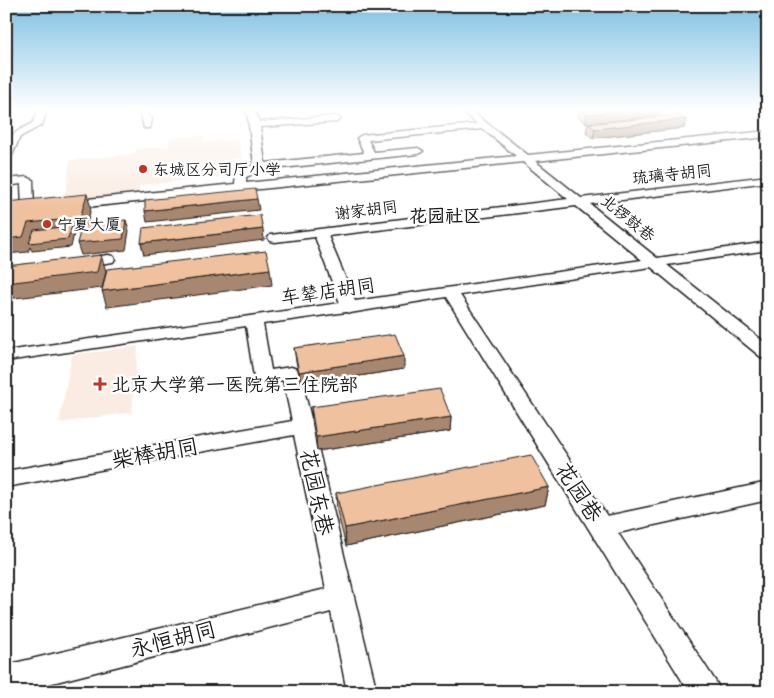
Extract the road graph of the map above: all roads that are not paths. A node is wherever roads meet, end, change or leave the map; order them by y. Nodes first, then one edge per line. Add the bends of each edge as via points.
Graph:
1 (13, 143) edge
2 (257, 143) edge
3 (364, 143) edge
4 (506, 143) edge
5 (685, 143) edge
6 (418, 151) dead end
7 (371, 156) junction
8 (6, 158) edge
9 (526, 159) junction
10 (260, 167) junction
11 (768, 179) edge
12 (6, 183) edge
13 (241, 188) junction
14 (580, 201) junction
15 (57, 206) edge
16 (14, 210) edge
17 (320, 233) junction
18 (275, 238) dead end
19 (768, 246) edge
20 (108, 259) dead end
21 (655, 263) junction
22 (62, 265) edge
23 (451, 293) junction
24 (350, 308) junction
25 (254, 322) junction
26 (768, 354) edge
27 (6, 356) edge
28 (303, 426) junction
29 (6, 479) edge
30 (768, 491) edge
31 (602, 527) junction
32 (340, 598) junction
33 (6, 680) edge
34 (362, 692) edge
35 (706, 692) edge

1 - 8 lane
2 - 10 lane
3 - 7 lane
4 - 9 lane, 北锣鼓巷
5 - 9 lane
6 - 7 lane
7 - 10 lane
9 - 13 lane
9 - 14 lane, 北锣鼓巷
10 - 13 lane via 240,175
11 - 14 lane, 琉璃寺胡同
12 - 16 lane via 27,180 33,208
13 - 15 lane
14 - 17 lane, 谢家胡同
14 - 21 lane, 北锣鼓巷
17 - 18 lane, 谢家胡同
17 - 24 lane
19 - 21 lane, 车辇店胡同
20 - 22 lane
21 - 23 lane, 车辇店胡同
21 - 26 lane, 北锣鼓巷
23 - 24 lane, 车辇店胡同
23 - 31 lane, 花园巷
24 - 25 lane, 车辇店胡同
25 - 27 lane, 车辇店胡同
25 - 28 lane, 花园东巷 via 263,377 291,373
28 - 29 lane, 柴棒胡同
28 - 32 lane, 花园东巷
30 - 31 lane
31 - 35 lane, 花园巷
32 - 33 lane, 永恒胡同
32 - 34 lane, 花园东巷

